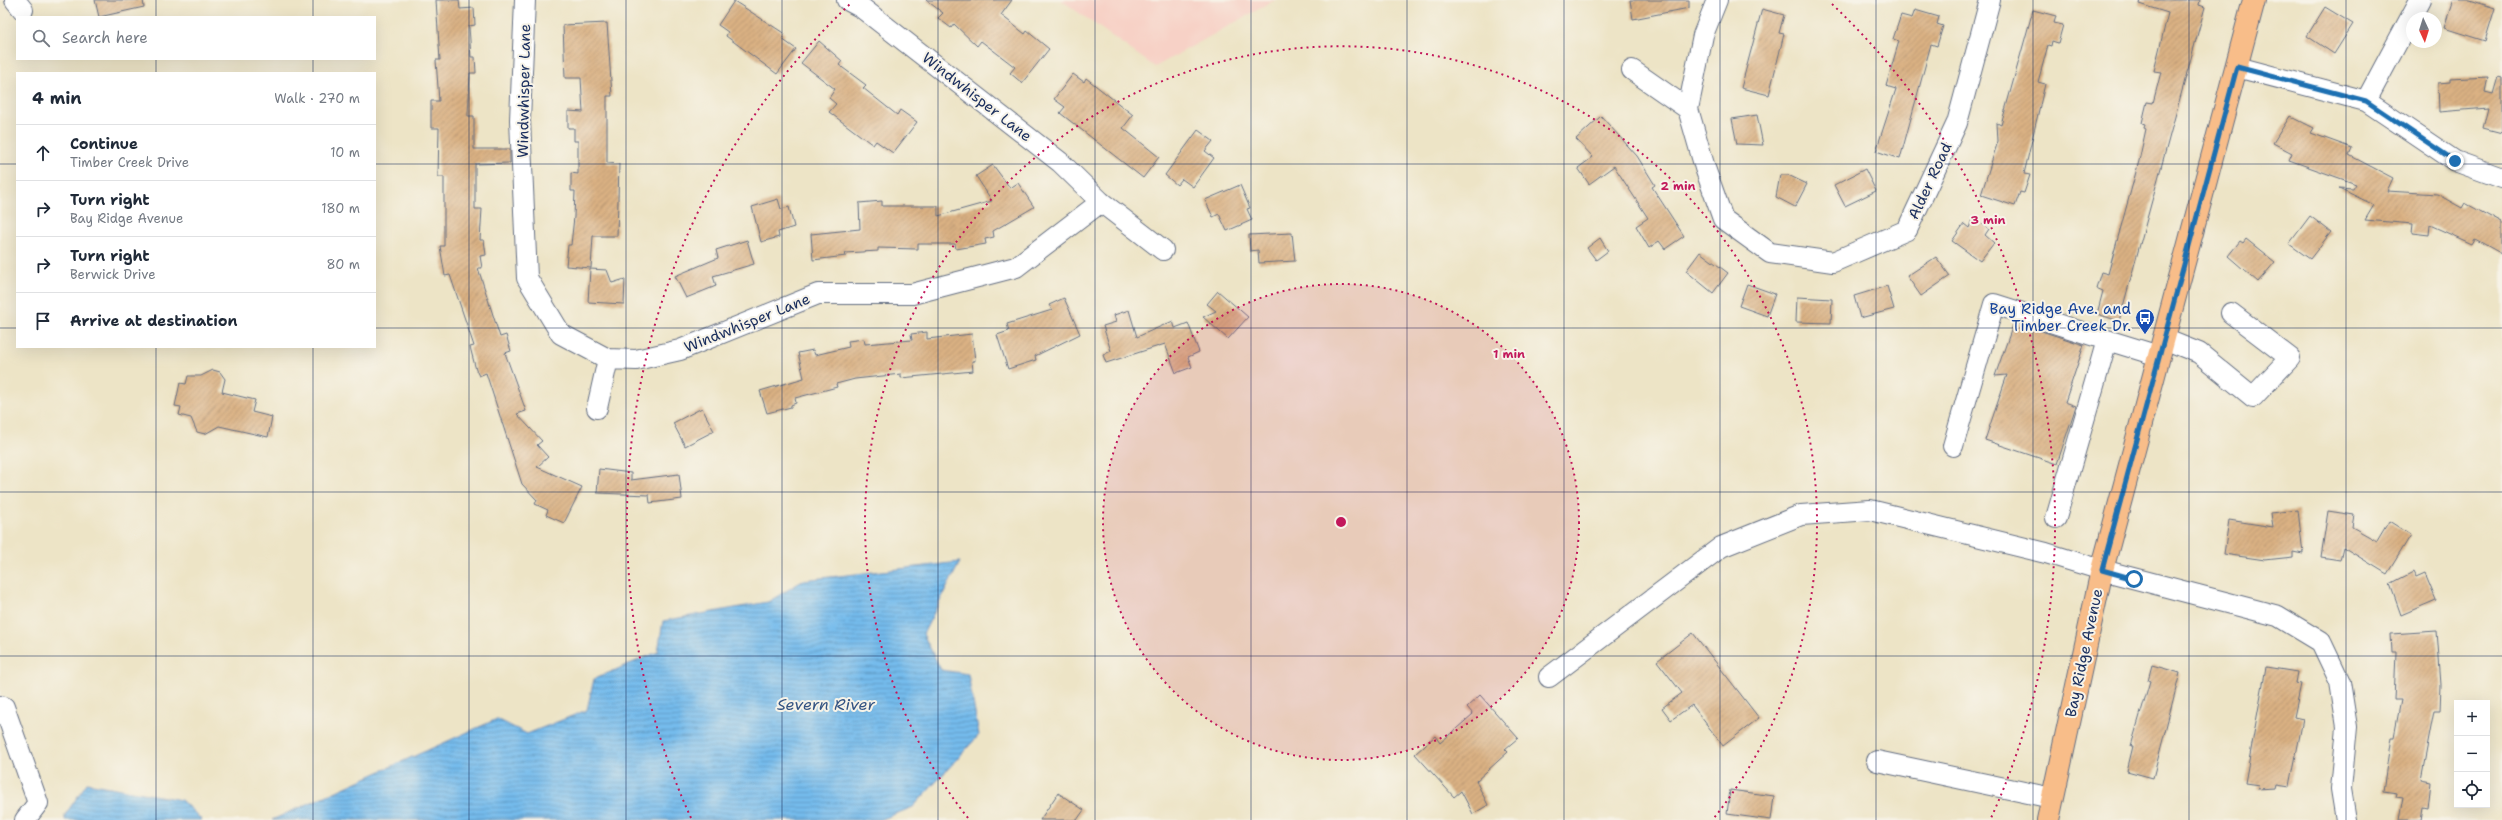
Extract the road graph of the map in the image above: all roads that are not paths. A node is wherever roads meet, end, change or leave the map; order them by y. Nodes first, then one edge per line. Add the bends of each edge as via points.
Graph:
1 (525, 0) edge
2 (847, 0) edge
3 (1717, 0) edge
4 (1990, 0) edge
5 (2254, 0) edge
6 (2420, 0) edge
7 (2237, 67) junction
8 (1632, 70) dead end
9 (2366, 101) junction
10 (1688, 109) junction
11 (2502, 178) edge
12 (1101, 202) junction
13 (1163, 250) dead end
14 (2231, 313) dead end
15 (2107, 340) junction
16 (2162, 347) junction
17 (608, 359) junction
18 (597, 408) dead end
19 (1953, 446) dead end
20 (2056, 518) dead end
21 (2102, 570) junction
22 (1549, 677) dead end
23 (0, 706) edge
24 (1877, 761) dead end
25 (2052, 798) junction
26 (25, 820) edge
27 (2048, 820) edge
28 (2346, 820) edge

1 - 17 street, Windwhisper Lane via 520,120 527,278 561,334
2 - 12 street, Windwhisper Lane via 862,8 1060,162
3 - 10 street via 1703,35
4 - 10 street, Alder Road via 1958,123 1907,230 1833,262 1770,253 1723,219
5 - 7 main road, Bay Ridge Avenue
6 - 9 street
7 - 9 street
7 - 16 main road, Bay Ridge Avenue
8 - 10 street
9 - 11 street via 2455,161
12 - 13 street, Windwhisper Lane
12 - 17 street, Windwhisper Lane via 1016,267 912,294 818,294 680,350 636,360
14 - 16 street via 2290,358 2253,397 2199,353
15 - 16 street
15 - 19 street via 1994,304
15 - 20 street
16 - 21 main road, Bay Ridge Avenue
17 - 18 street
21 - 22 street via 2046,553 1870,510 1801,514 1721,547
21 - 25 main road, Bay Ridge Avenue
21 - 28 street via 2278,616 2321,642 2340,682 2347,726 2341,790
23 - 26 street via 4,707 38,803
24 - 25 street
25 - 27 main road, Bay Ridge Avenue

